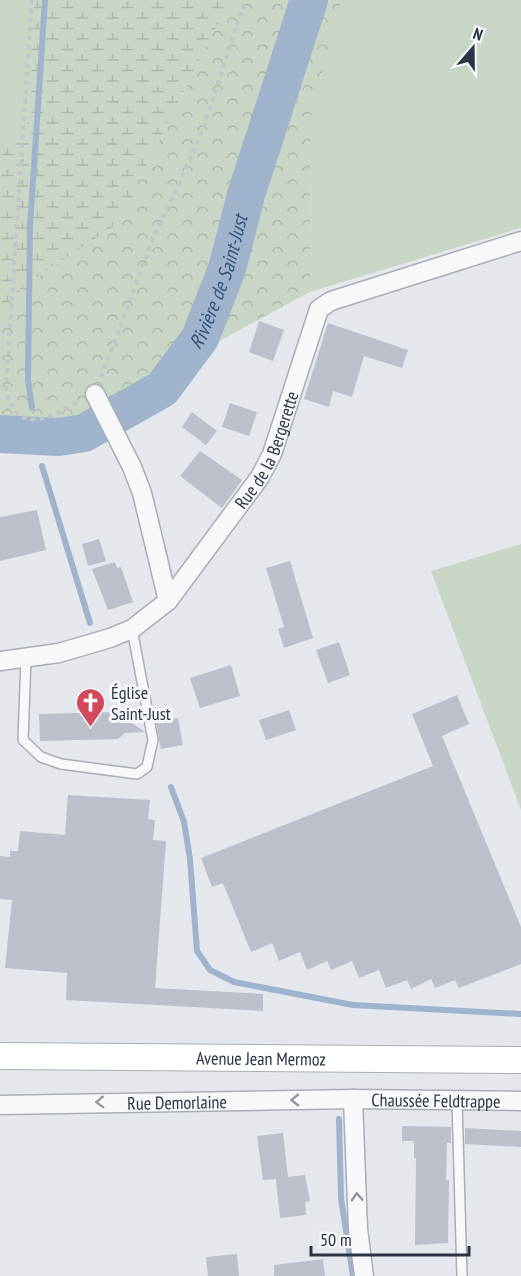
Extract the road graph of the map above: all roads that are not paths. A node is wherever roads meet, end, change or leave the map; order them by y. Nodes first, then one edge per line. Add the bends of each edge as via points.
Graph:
1 (521, 241) edge
2 (100, 402) road end
3 (168, 601) junction
4 (132, 629) junction
5 (26, 658) junction
6 (0, 661) edge
7 (0, 1056) edge
8 (521, 1060) edge
9 (353, 1099) junction
10 (457, 1101) junction
11 (521, 1101) edge
12 (0, 1105) edge
13 (364, 1276) edge
14 (462, 1276) edge

1 - 3 street, Rue de la Bergerette via 331,301 319,309 272,454 260,477
2 - 3 street via 142,493
3 - 4 street, Rue de la Bergerette
4 - 5 street, Rue de la Bergerette via 82,648
4 - 5 lane via 153,740 147,767 137,774 61,764 41,757 23,740
5 - 6 street, Rue de la Bergerette
7 - 8 main road, Avenue Jean Mermoz
9 - 10 street, Chaussée Feldtrappe
9 -> 12 street, Rue Demorlaine
13 -> 9 street via 358,1229
10 - 11 street, Chaussée Feldtrappe
10 - 14 lane

